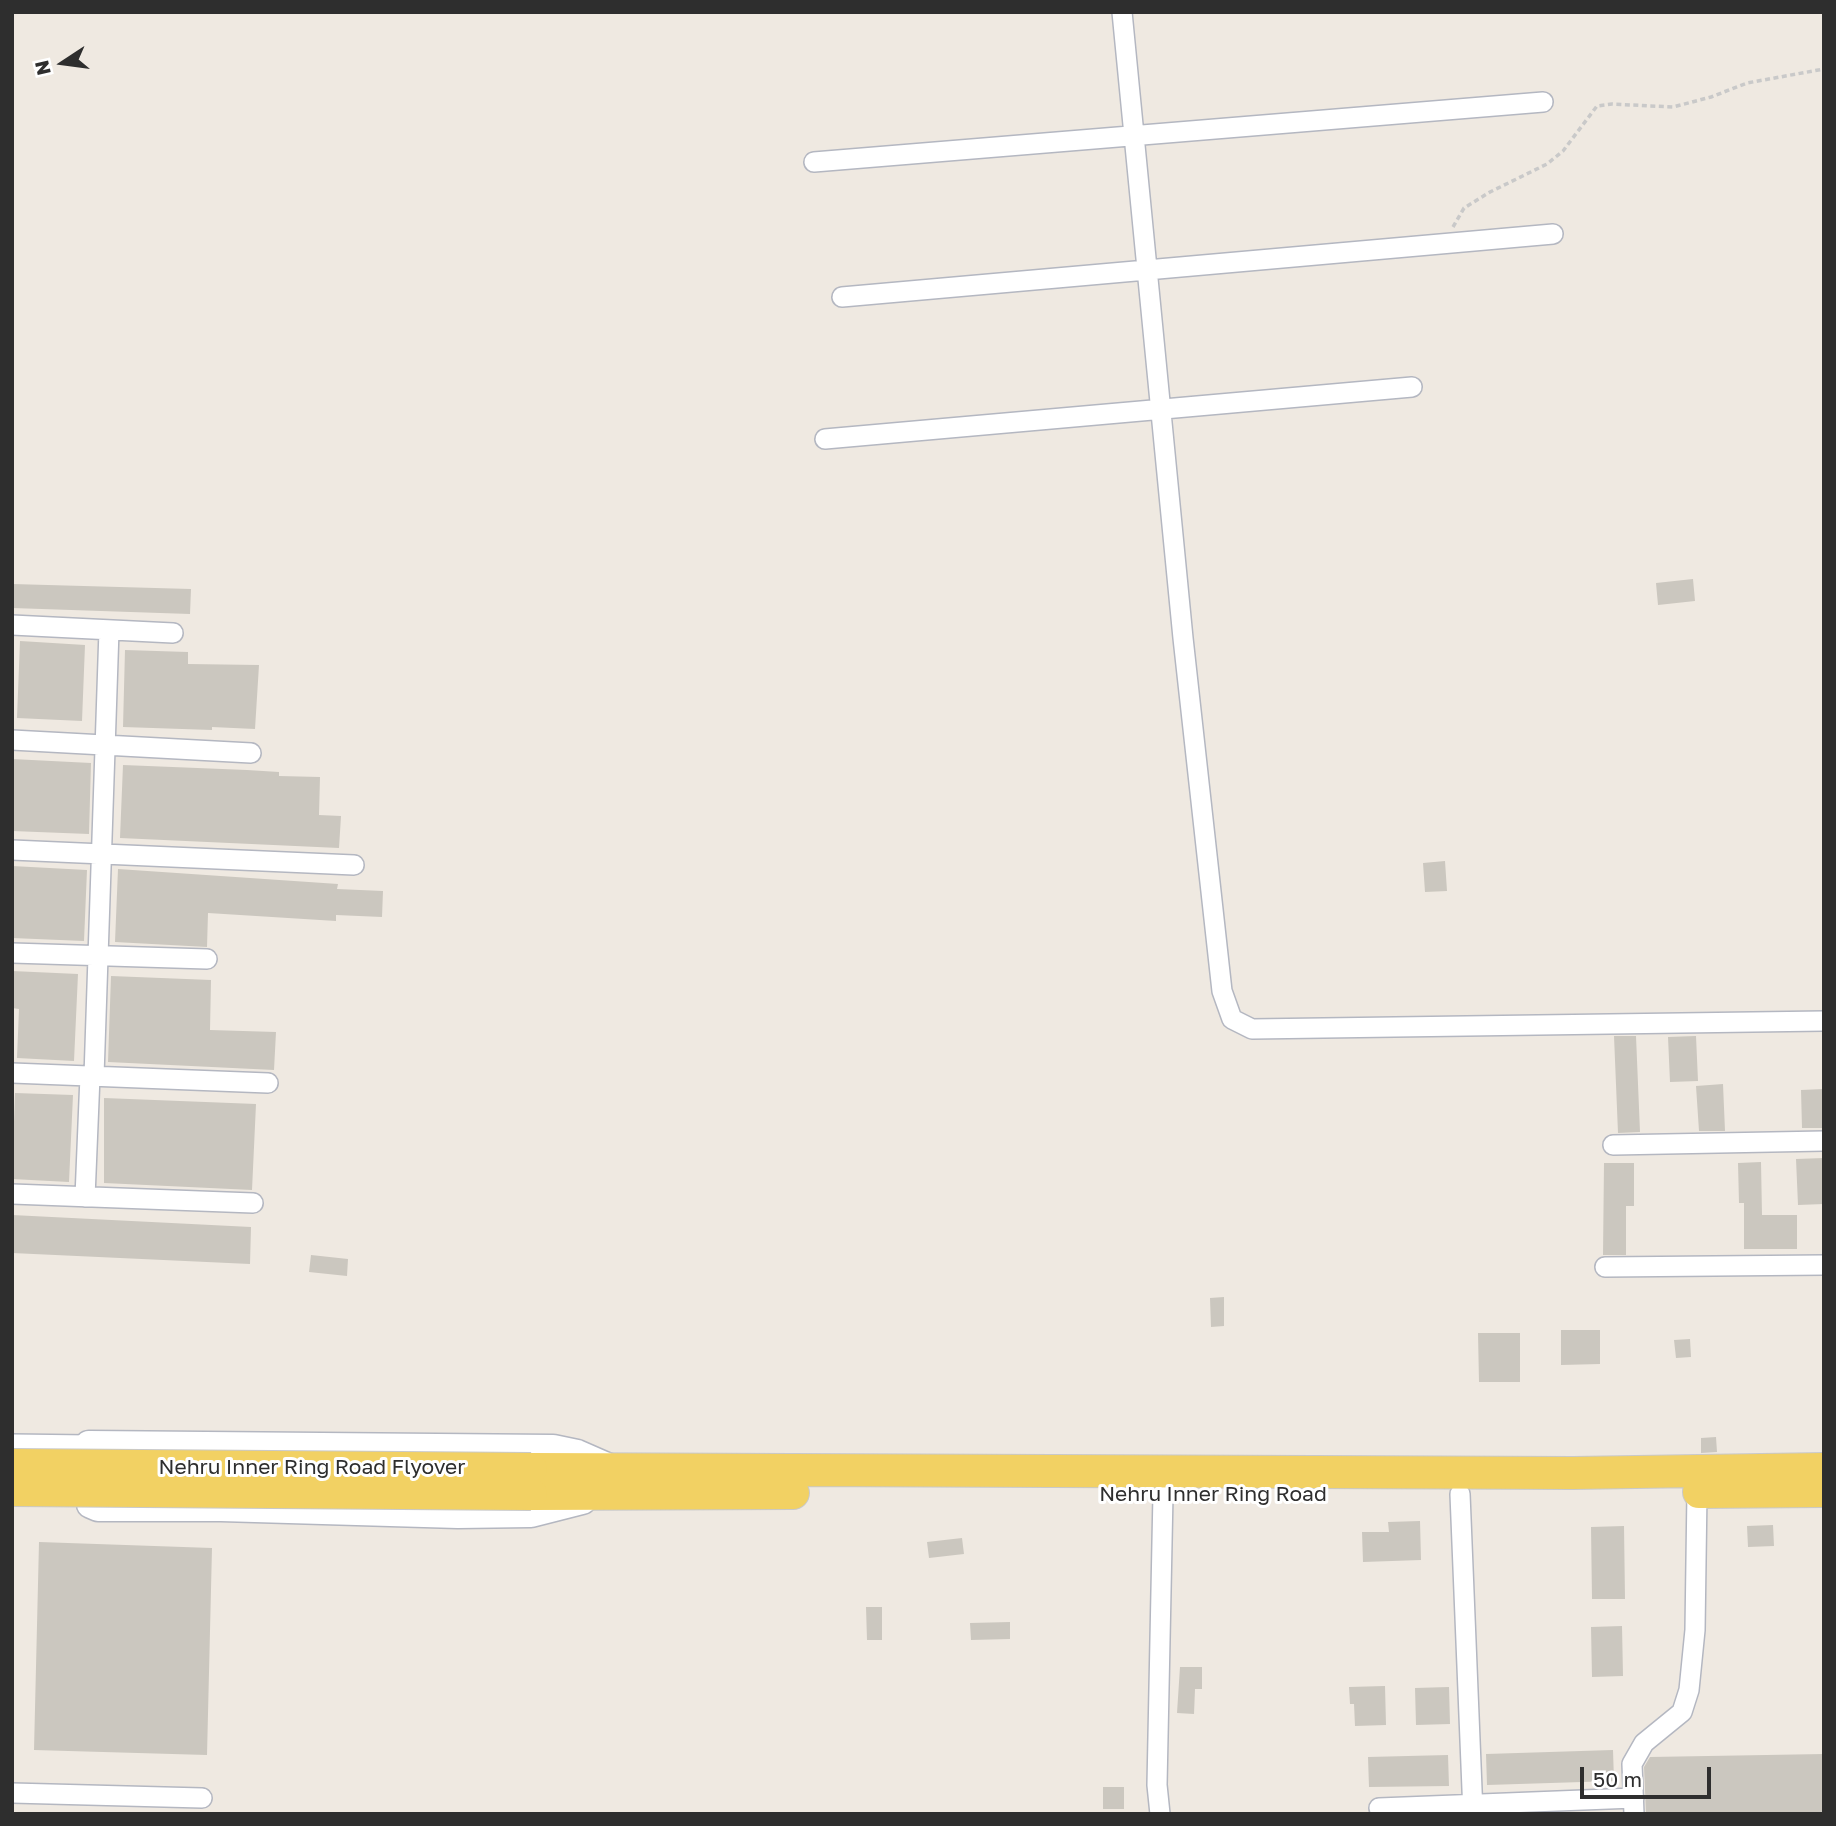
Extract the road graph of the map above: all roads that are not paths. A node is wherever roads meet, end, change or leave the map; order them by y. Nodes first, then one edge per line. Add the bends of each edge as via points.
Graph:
1 (1122, 12) edge
2 (1542, 102) dead end
3 (1134, 135) junction
4 (814, 162) dead end
5 (1553, 234) dead end
6 (1147, 270) junction
7 (842, 297) dead end
8 (1412, 387) dead end
9 (1161, 409) junction
10 (825, 439) dead end
11 (12, 625) edge
12 (109, 630) junction
13 (173, 633) dead end
14 (12, 740) edge
15 (104, 745) junction
16 (251, 753) dead end
17 (12, 850) edge
18 (100, 853) junction
19 (354, 865) dead end
20 (12, 953) edge
21 (96, 956) junction
22 (207, 960) dead end
23 (1824, 1021) edge
24 (12, 1073) edge
25 (92, 1076) junction
26 (268, 1083) dead end
27 (1824, 1141) edge
28 (1613, 1145) dead end
29 (12, 1194) edge
30 (85, 1197) junction
31 (253, 1203) dead end
32 (1824, 1265) edge
33 (1605, 1267) dead end
34 (12, 1444) edge
35 (89, 1445) junction
36 (12, 1465) edge
37 (1824, 1469) edge
38 (531, 1481) junction
39 (607, 1481) junction
40 (763, 1482) junction
41 (12, 1490) edge
42 (1824, 1491) edge
43 (1697, 1492) junction
44 (1163, 1493) junction
45 (1460, 1494) junction
46 (12, 1793) edge
47 (202, 1798) dead end
48 (105, 1805) edge
49 (1634, 1806) edge
50 (1379, 1808) dead end
51 (1473, 1808) edge
52 (1160, 1814) edge

1 - 3 street
2 - 3 street
3 - 4 street
3 - 6 street
5 - 6 street
6 - 7 street
6 - 9 street
8 - 9 street
9 - 10 street
9 - 23 street via 1222,991 1232,1019 1252,1029
11 - 12 street
12 - 13 street
12 - 15 street
14 - 15 street
15 - 16 street
15 - 18 street
17 - 18 street
18 - 19 street
18 - 21 street
20 - 21 street
21 - 22 street
21 - 25 street
24 - 25 street
25 - 26 street
25 - 30 street
27 - 28 street
29 - 30 street
30 - 31 street
32 - 33 street
34 - 35 street
35 - 39 street via 553,1449 578,1454
35 - 39 street via 91,1504 98,1507 531,1513 557,1508
36 - 38 main road, Nehru Inner Ring Road Flyover, bridge
37 - 40 main road, Nehru Inner Ring Road
38 - 39 main road, Nehru Inner Ring Road Flyover
38 - 41 main road, Nehru Inner Ring Road Flyover, bridge
39 - 40 main road, Nehru Inner Ring Road
40 - 44 main road, Nehru Inner Ring Road
42 - 43 main road, Nehru Inner Ring Road
43 - 45 main road, Nehru Inner Ring Road
43 - 49 street via 1696,1630 1689,1690 1682,1712 1644,1743 1632,1764
44 - 45 main road, Nehru Inner Ring Road
44 - 52 street
45 - 51 street
46 - 48 street
47 - 48 street
49 - 51 street
50 - 51 street

